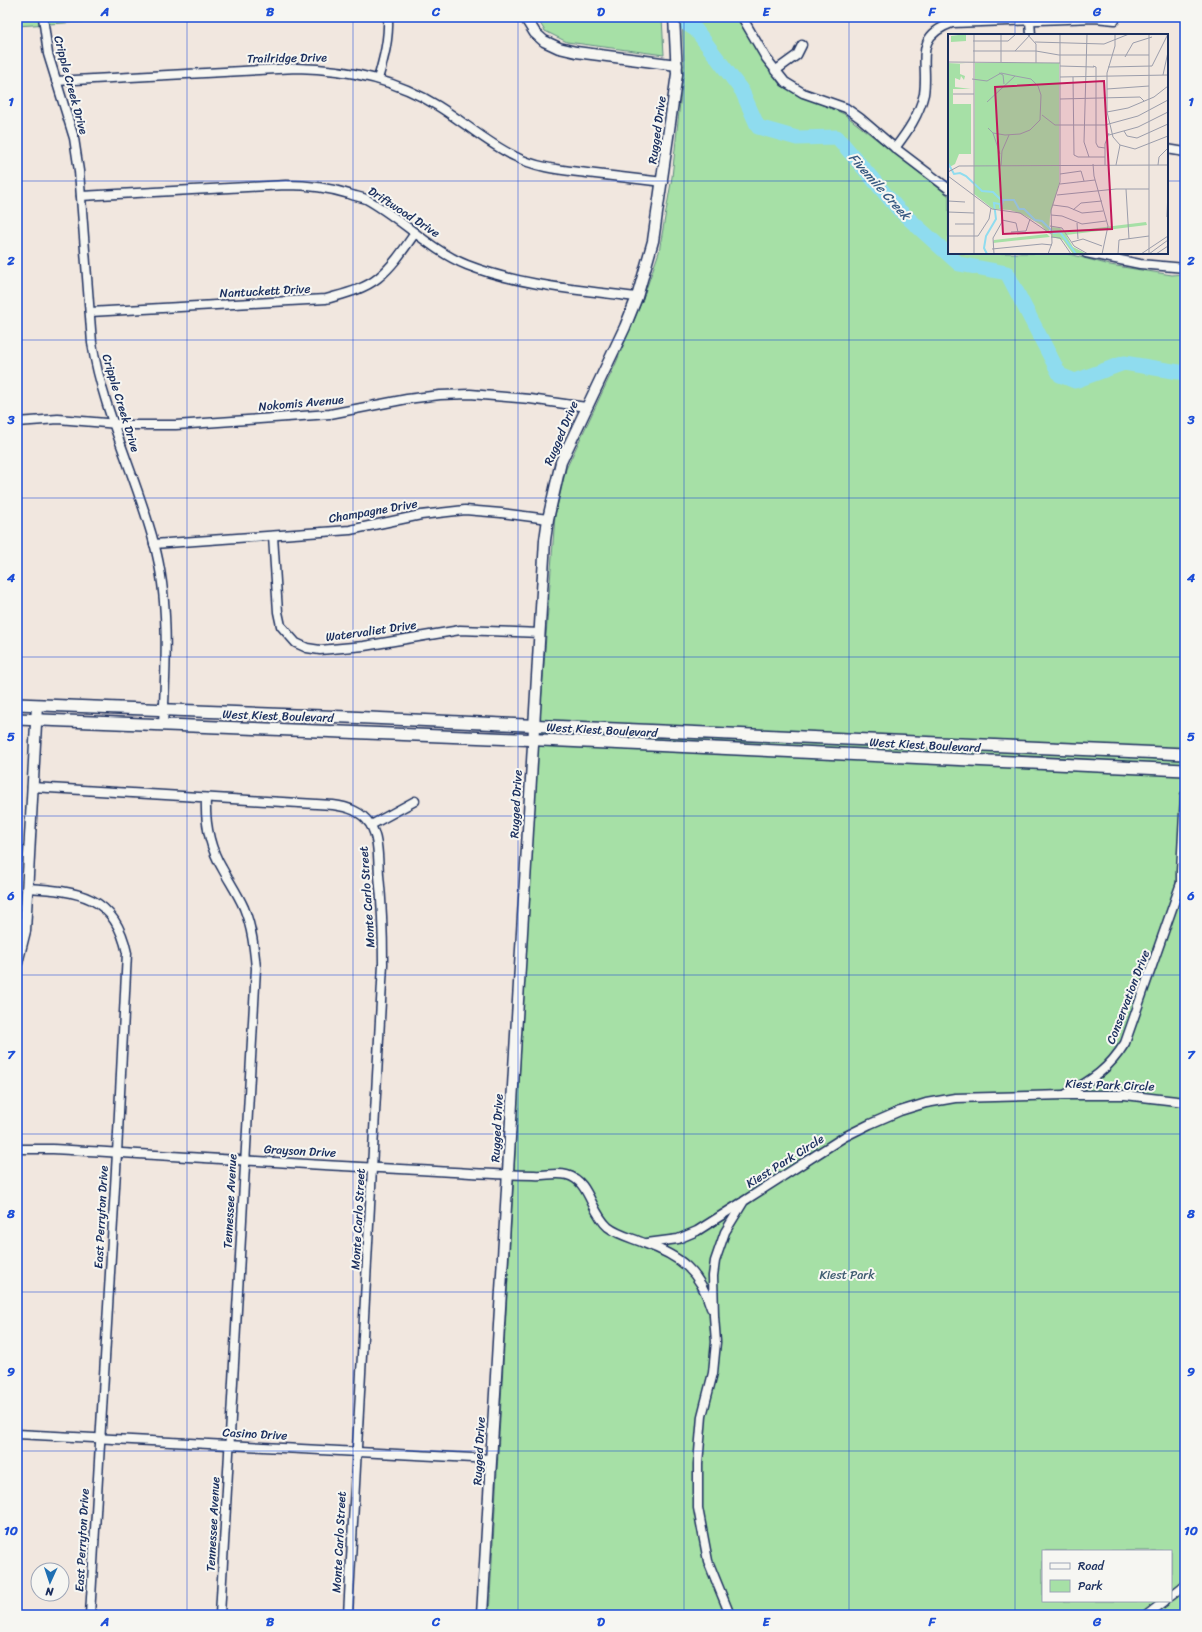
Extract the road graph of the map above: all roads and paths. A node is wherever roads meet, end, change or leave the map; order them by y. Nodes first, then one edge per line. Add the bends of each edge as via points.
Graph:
1 (43, 17) edge
2 (388, 17) edge
3 (525, 17) edge
4 (674, 17) edge
5 (742, 17) edge
6 (1115, 20) dead end
7 (1030, 21) junction
8 (1031, 34) edge
9 (802, 45) dead end
10 (677, 65) junction
11 (775, 71) junction
12 (378, 79) junction
13 (56, 82) junction
14 (895, 148) junction
15 (1168, 150) edge
16 (1185, 152) edge
17 (663, 182) junction
18 (948, 187) edge
19 (81, 196) junction
20 (416, 233) junction
21 (1091, 254) edge
22 (1185, 268) edge
23 (637, 297) junction
24 (90, 312) junction
25 (586, 407) junction
26 (17, 422) edge
27 (113, 423) junction
28 (548, 519) junction
29 (273, 536) junction
30 (154, 544) junction
31 (540, 633) junction
32 (17, 704) edge
33 (37, 705) junction
34 (164, 709) junction
35 (347, 716) junction
36 (17, 719) edge
37 (36, 720) junction
38 (163, 725) junction
39 (534, 726) junction
40 (346, 732) junction
41 (533, 740) junction
42 (1185, 754) edge
43 (1185, 770) edge
44 (32, 787) junction
45 (1185, 795) edge
46 (206, 798) junction
47 (415, 801) dead end
48 (371, 825) junction
49 (1181, 883) junction
50 (27, 888) junction
51 (1185, 895) edge
52 (17, 963) edge
53 (1064, 1095) junction
54 (1185, 1102) edge
55 (17, 1149) edge
56 (117, 1153) junction
57 (245, 1160) junction
58 (372, 1167) junction
59 (508, 1174) junction
60 (744, 1201) junction
61 (646, 1244) junction
62 (714, 1316) junction
63 (17, 1434) edge
64 (100, 1437) junction
65 (229, 1445) junction
66 (356, 1452) junction
67 (492, 1459) junction
68 (1185, 1585) edge
69 (1172, 1595) edge
70 (1164, 1602) edge
71 (90, 1615) edge
72 (220, 1615) edge
73 (348, 1615) edge
74 (482, 1615) edge
75 (730, 1615) edge
76 (1147, 1615) edge

1 - 13 street, Cripple Creek Drive via 48,54
2 - 12 street via 389,31
3 - 10 street via 535,33 544,41 559,48
4 - 10 street, Rugged Drive
5 - 11 street
6 - 7 street via 1094,18
7 - 8 street
7 - 14 street via 952,24 940,28 931,35 925,53 925,79 919,110 914,122
9 - 11 street via 797,55
10 - 17 street, Rugged Drive
11 - 14 street via 793,88 846,108
12 - 13 street, Trailridge Drive via 325,68 297,68
12 - 17 street, Trailridge Drive via 419,95 514,157 558,169
13 - 19 street, Cripple Creek Drive via 74,138
14 - 18 street
15 - 16 street
17 - 23 street, Rugged Drive via 653,241
19 - 20 street, Driftwood Drive via 313,185 365,199
19 - 24 street, Cripple Creek Drive
20 - 23 street, Driftwood Drive via 466,265 492,273 545,285
20 - 24 street, Nantuckett Drive via 391,266 377,279 348,293 326,299
21 - 22 street via 1140,264
23 - 25 street, Rugged Drive
24 - 27 street, Cripple Creek Drive via 95,363
25 - 27 street, Nokomis Avenue via 470,394 440,395 330,414 157,426
25 - 28 street, Rugged Drive via 561,462
26 - 27 street, Nokomis Avenue via 58,419
27 - 30 street, Cripple Creek Drive
28 - 29 street, Champagne Drive via 465,510 421,515 350,530
28 - 31 street, Rugged Drive
29 - 30 street, Champagne Drive
29 - 31 street, Watervaliet Drive via 281,626 296,643 307,648 320,650 364,646 460,630
30 - 34 street, Cripple Creek Drive via 163,587 166,675
31 - 39 street, Rugged Drive
32 - 33 main road, West Kiest Boulevard
33 - 34 main road, West Kiest Boulevard
33 - 37 street
34 - 35 main road, West Kiest Boulevard
34 - 38 street, Cripple Creek Drive
35 - 39 main road, West Kiest Boulevard
35 - 40 main road
36 - 37 main road, West Kiest Boulevard
37 - 38 main road, West Kiest Boulevard
37 - 44 street
38 - 40 main road, West Kiest Boulevard
39 - 41 street, Rugged Drive
39 - 42 main road, West Kiest Boulevard
40 - 41 main road, West Kiest Boulevard
41 - 43 main road, West Kiest Boulevard
41 - 59 street, Rugged Drive
44 - 46 street
44 - 50 street
45 - 49 street, Conservation Drive
46 - 48 street via 343,806 353,809
46 - 57 street, Tennessee Avenue via 205,818 208,836 214,853 244,907 254,943 256,968
47 - 48 street
48 - 58 street, Monte Carlo Street via 377,849 383,964
49 - 51 street, Conservation Drive
49 - 53 street, Conservation Drive via 1125,1043 1117,1056 1092,1080
50 - 52 street via 25,931
50 - 56 street, East Perryton Drive via 63,890 83,895 101,906 114,919 123,936 127,967
53 - 54 street, Kiest Park Circle via 1126,1095
53 - 60 street, Kiest Park Circle via 955,1098 900,1111 844,1137
55 - 56 street, Grayson Drive
56 - 57 street, Grayson Drive
56 - 64 street, East Perryton Drive
57 - 58 street, Grayson Drive
57 - 65 street, Tennessee Avenue
58 - 59 street, Grayson Drive
58 - 66 street, Monte Carlo Street
59 - 61 street, Grayson Drive via 536,1176 559,1173 574,1177 584,1186 599,1217 608,1227 623,1236
59 - 67 street, Rugged Drive
60 - 61 street, Grayson Drive via 697,1231 678,1239
60 - 62 street, Kiest Park Circle via 725,1232 715,1261
61 - 62 street, Grayson Drive via 692,1270 708,1297
62 - 75 street, Kiest Park Circle via 716,1342 713,1372 702,1416 698,1508 708,1561
63 - 64 street, Casino Drive
64 - 65 street, Casino Drive
64 - 71 street, East Perryton Drive
65 - 66 street, Casino Drive
65 - 72 street, Tennessee Avenue
66 - 67 street, Casino Drive
66 - 73 street, Monte Carlo Street
67 - 74 street, Rugged Drive
68 - 69 street
70 - 76 street

